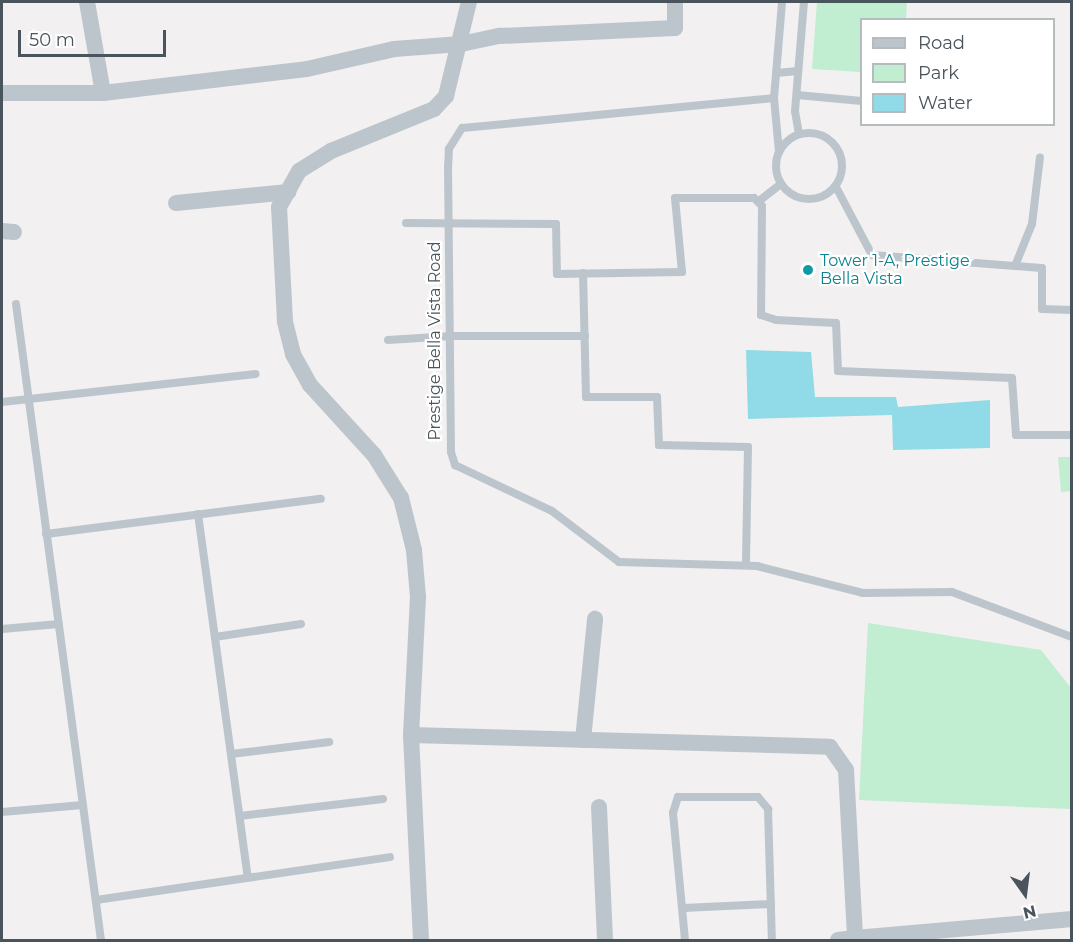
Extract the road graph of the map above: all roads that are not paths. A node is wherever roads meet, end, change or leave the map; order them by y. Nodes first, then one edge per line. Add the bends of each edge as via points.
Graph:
1 (87, 2) edge
2 (469, 2) edge
3 (675, 2) edge
4 (782, 2) edge
5 (804, 2) edge
6 (461, 44) junction
7 (798, 71) junction
8 (776, 73) junction
9 (2, 93) edge
10 (103, 93) junction
11 (797, 95) junction
12 (774, 98) junction
13 (860, 101) edge
14 (799, 134) junction
15 (779, 152) junction
16 (1040, 158) dead end
17 (781, 184) junction
18 (836, 187) junction
19 (288, 192) junction
20 (759, 201) junction
21 (176, 204) dead end
22 (449, 221) junction
23 (406, 223) dead end
24 (1015, 266) junction
25 (583, 273) junction
26 (16, 304) dead end
27 (1071, 310) edge
28 (452, 336) junction
29 (585, 336) junction
30 (388, 340) dead end
31 (255, 374) dead end
32 (29, 399) junction
33 (2, 402) edge
34 (1071, 435) edge
35 (321, 499) dead end
36 (198, 514) junction
37 (46, 534) junction
38 (746, 566) junction
39 (595, 619) dead end
40 (59, 624) junction
41 (301, 624) dead end
42 (2, 629) edge
43 (215, 637) junction
44 (1071, 637) edge
45 (411, 735) junction
46 (584, 740) junction
47 (328, 742) dead end
48 (231, 754) junction
49 (383, 799) dead end
50 (83, 805) junction
51 (599, 807) dead end
52 (2, 812) edge
53 (240, 816) junction
54 (390, 857) dead end
55 (248, 878) junction
56 (96, 900) junction
57 (771, 904) junction
58 (683, 908) junction
59 (1071, 919) edge
60 (931, 936) edge
61 (855, 938) junction
62 (101, 940) edge
63 (422, 940) edge
64 (605, 940) edge
65 (685, 940) edge
66 (772, 940) edge
67 (838, 940) edge

1 - 10 street
2 - 6 street
3 - 6 street via 675,28 500,36
4 - 8 lane
5 - 7 lane
6 - 10 street via 394,49 307,69
6 - 19 street via 446,96 434,110 331,150 299,171
7 - 8 lane
7 - 11 lane
8 - 12 lane
9 - 10 street
11 - 13 lane
11 - 14 lane
12 - 15 lane
12 - 22 lane, Prestige Bella Vista Road via 462,128 449,149
14 - 15 lane
14 - 18 lane via 821,135 837,147 843,168
15 - 17 lane via 776,163
16 - 24 lane via 1032,224
17 - 18 lane via 797,198 807,200 818,199
17 - 20 lane
18 - 24 lane via 872,255
19 - 21 street
19 - 45 street via 279,207 279,253 285,321 293,354 310,385 374,455 401,498 414,550 418,597
20 - 25 lane via 675,198 682,272
20 - 34 lane via 763,220 761,315 776,320 836,322 838,371 1012,378 1016,435
22 - 23 lane
22 - 25 lane via 556,224 556,274
22 - 28 lane, Prestige Bella Vista Road
24 - 27 lane via 1042,267 1042,309
25 - 29 lane
26 - 32 lane
28 - 29 lane
28 - 30 lane
28 - 38 lane, Prestige Bella Vista Road via 451,452 458,469 552,512 619,562
29 - 38 lane via 586,397 657,397 659,445 747,447
31 - 32 lane
32 - 33 lane
32 - 37 lane
35 - 36 lane
36 - 37 lane
36 - 43 lane
37 - 40 lane
38 - 44 lane, Prestige Bella Vista Road via 781,569 863,593 952,592
39 - 46 street
40 - 42 lane
40 - 50 lane
41 - 43 lane
43 - 48 lane
45 - 46 street
45 - 63 street
46 - 61 street via 830,747 846,770
47 - 48 lane
48 - 53 lane
49 - 53 lane
50 - 52 lane
50 - 56 lane
51 - 64 street
53 - 55 lane
54 - 55 lane
55 - 56 lane
56 - 62 lane
57 - 58 lane
57 - 58 lane via 768,808 758,797 678,797 674,813
57 - 66 lane
58 - 65 lane
59 - 60 street
60 - 61 street
61 - 67 street

